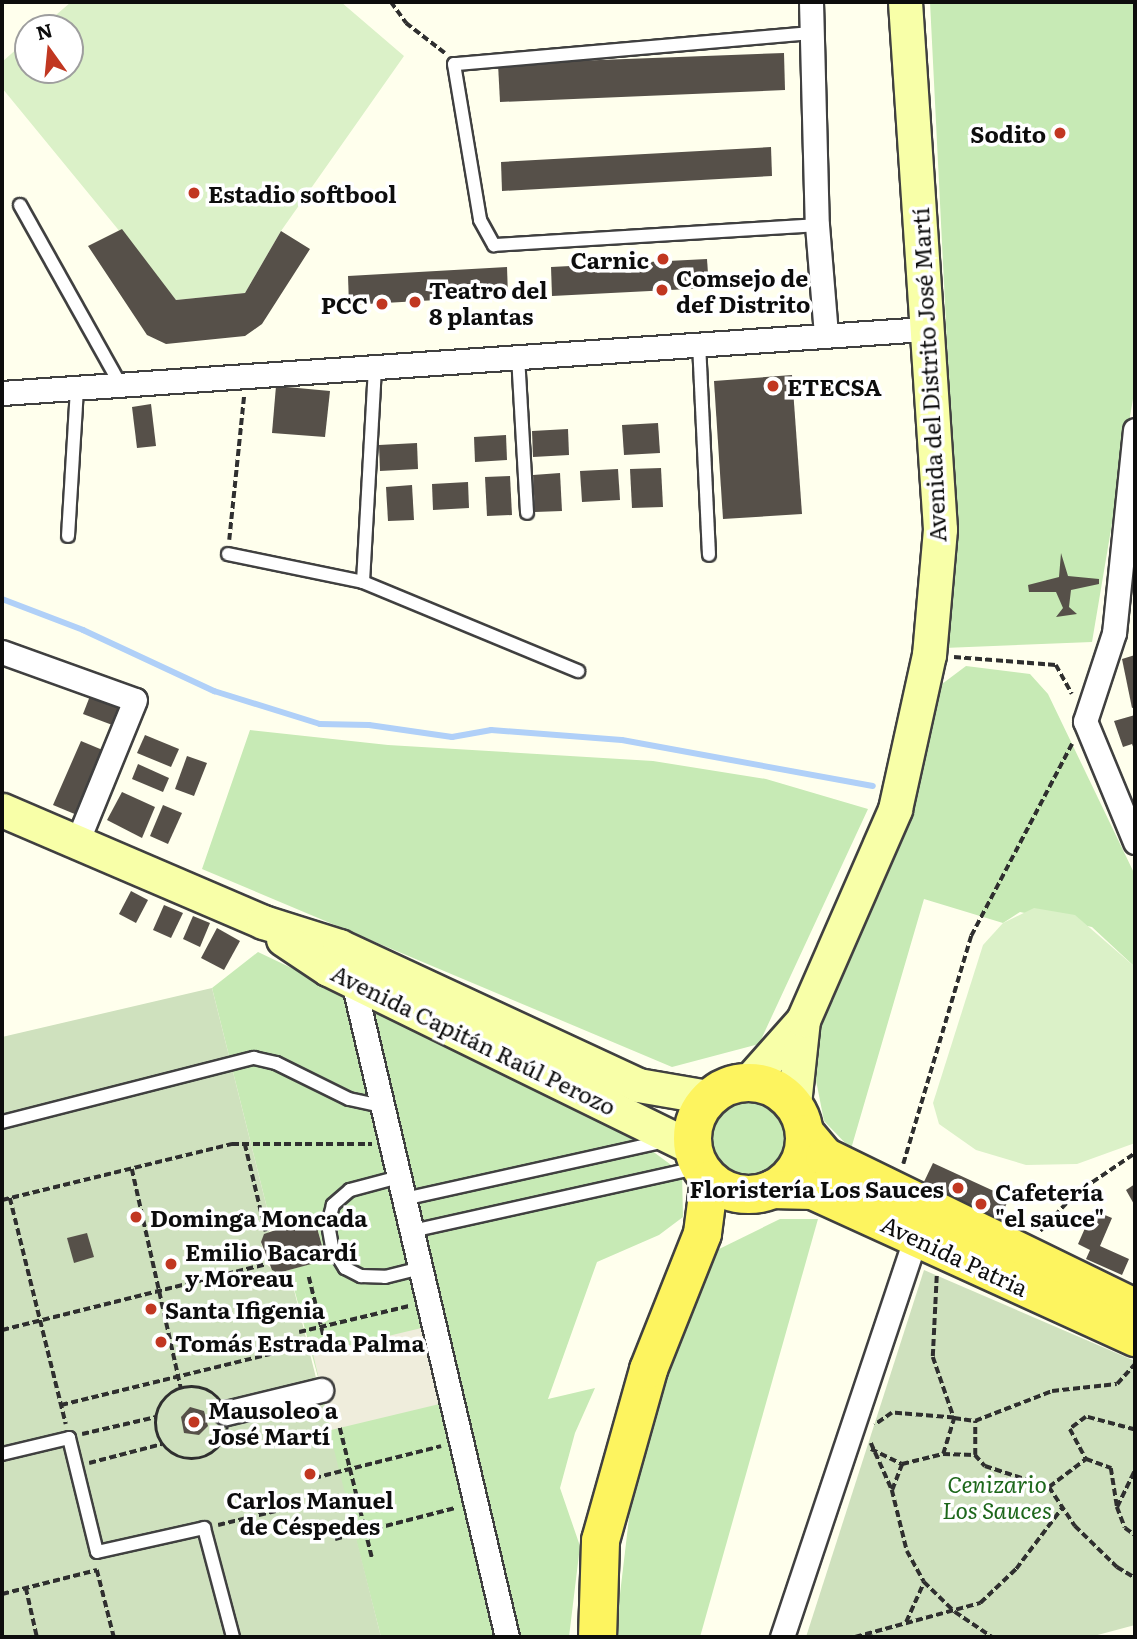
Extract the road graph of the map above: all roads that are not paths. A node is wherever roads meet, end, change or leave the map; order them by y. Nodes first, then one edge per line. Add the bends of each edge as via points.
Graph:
1 (810, 2) edge
2 (905, 2) edge
3 (811, 33) junction
4 (20, 205) dead end
5 (817, 225) junction
6 (925, 329) junction
7 (826, 334) junction
8 (699, 343) junction
9 (518, 356) junction
10 (375, 366) junction
11 (120, 384) junction
12 (77, 387) junction
13 (2, 393) edge
14 (1135, 430) edge
15 (527, 513) dead end
16 (68, 536) dead end
17 (228, 554) road end
18 (709, 555) dead end
19 (363, 582) junction
20 (2, 652) edge
21 (578, 671) dead end
22 (1127, 804) edge
23 (2, 810) edge
24 (77, 842) junction
25 (1135, 842) edge
26 (340, 965) junction
27 (803, 1020) junction
28 (748, 1081) junction
29 (382, 1106) junction
30 (2, 1122) edge
31 (808, 1131) junction
32 (696, 1141) junction
33 (402, 1188) junction
34 (760, 1192) junction
35 (886, 1204) junction
36 (412, 1231) junction
37 (702, 1233) junction
38 (932, 1244) junction
39 (420, 1268) junction
40 (1135, 1308) edge
41 (1135, 1338) edge
42 (321, 1390) dead end
43 (226, 1413) road end
44 (2, 1454) edge
45 (233, 1637) edge
46 (507, 1637) edge
47 (597, 1637) edge
48 (782, 1637) edge

1 - 3 street
2 - 6 main road, Avenida del Distrito José Martí
3 - 5 street
3 - 5 lane via 454,64 480,220 494,244
4 - 11 lane
5 - 7 street
6 - 7 street
6 - 27 main road, Avenida del Distrito José Martí via 940,529 929,655 895,809
7 - 8 street
8 - 9 street
8 - 18 lane
9 - 10 street
9 - 15 lane
10 - 11 street
10 - 19 lane
11 - 12 street
12 - 13 street
12 - 16 lane
14 - 22 street via 1114,633 1085,721
17 - 19 lane
19 - 21 lane
20 - 24 street via 135,699
22 - 25 street
23 - 24 main road, Avenida Capitán Raúl Perozo
24 - 26 main road, Avenida Capitán Raúl Perozo via 263,922
26 - 29 street
26 - 32 main road, Avenida Capitán Raúl Perozo
26 - 32 main road, Avenida Capitán Raúl Perozo via 638,1085
27 - 28 main road, Avenida del Distrito José Martí
27 - 31 main road, Avenida del Distrito José Martí
28 - 31 main road via 774,1087
28 - 32 main road via 732,1083
29 - 30 lane via 349,1099 276,1063 254,1058
29 - 33 street
31 - 34 main road via 802,1156 790,1176
31 - 35 main road, Avenida Patria
32 - 33 lane
32 - 34 main road via 727,1190
32 - 36 lane
32 - 37 main road
33 - 36 street
33 - 39 lane via 350,1190 333,1205 328,1224 332,1247 345,1268 361,1276 385,1277
34 - 35 main road, Avenida Patria via 812,1190
34 - 37 main road via 725,1207
35 - 38 main road, Avenida Patria
35 - 40 main road, Avenida Patria via 1019,1253
36 - 39 street
37 - 47 main road via 648,1369 600,1540
38 - 41 main road, Avenida Patria
38 - 48 street
39 - 46 street
42 - 43 street
44 - 45 lane via 69,1438 97,1552 204,1528

